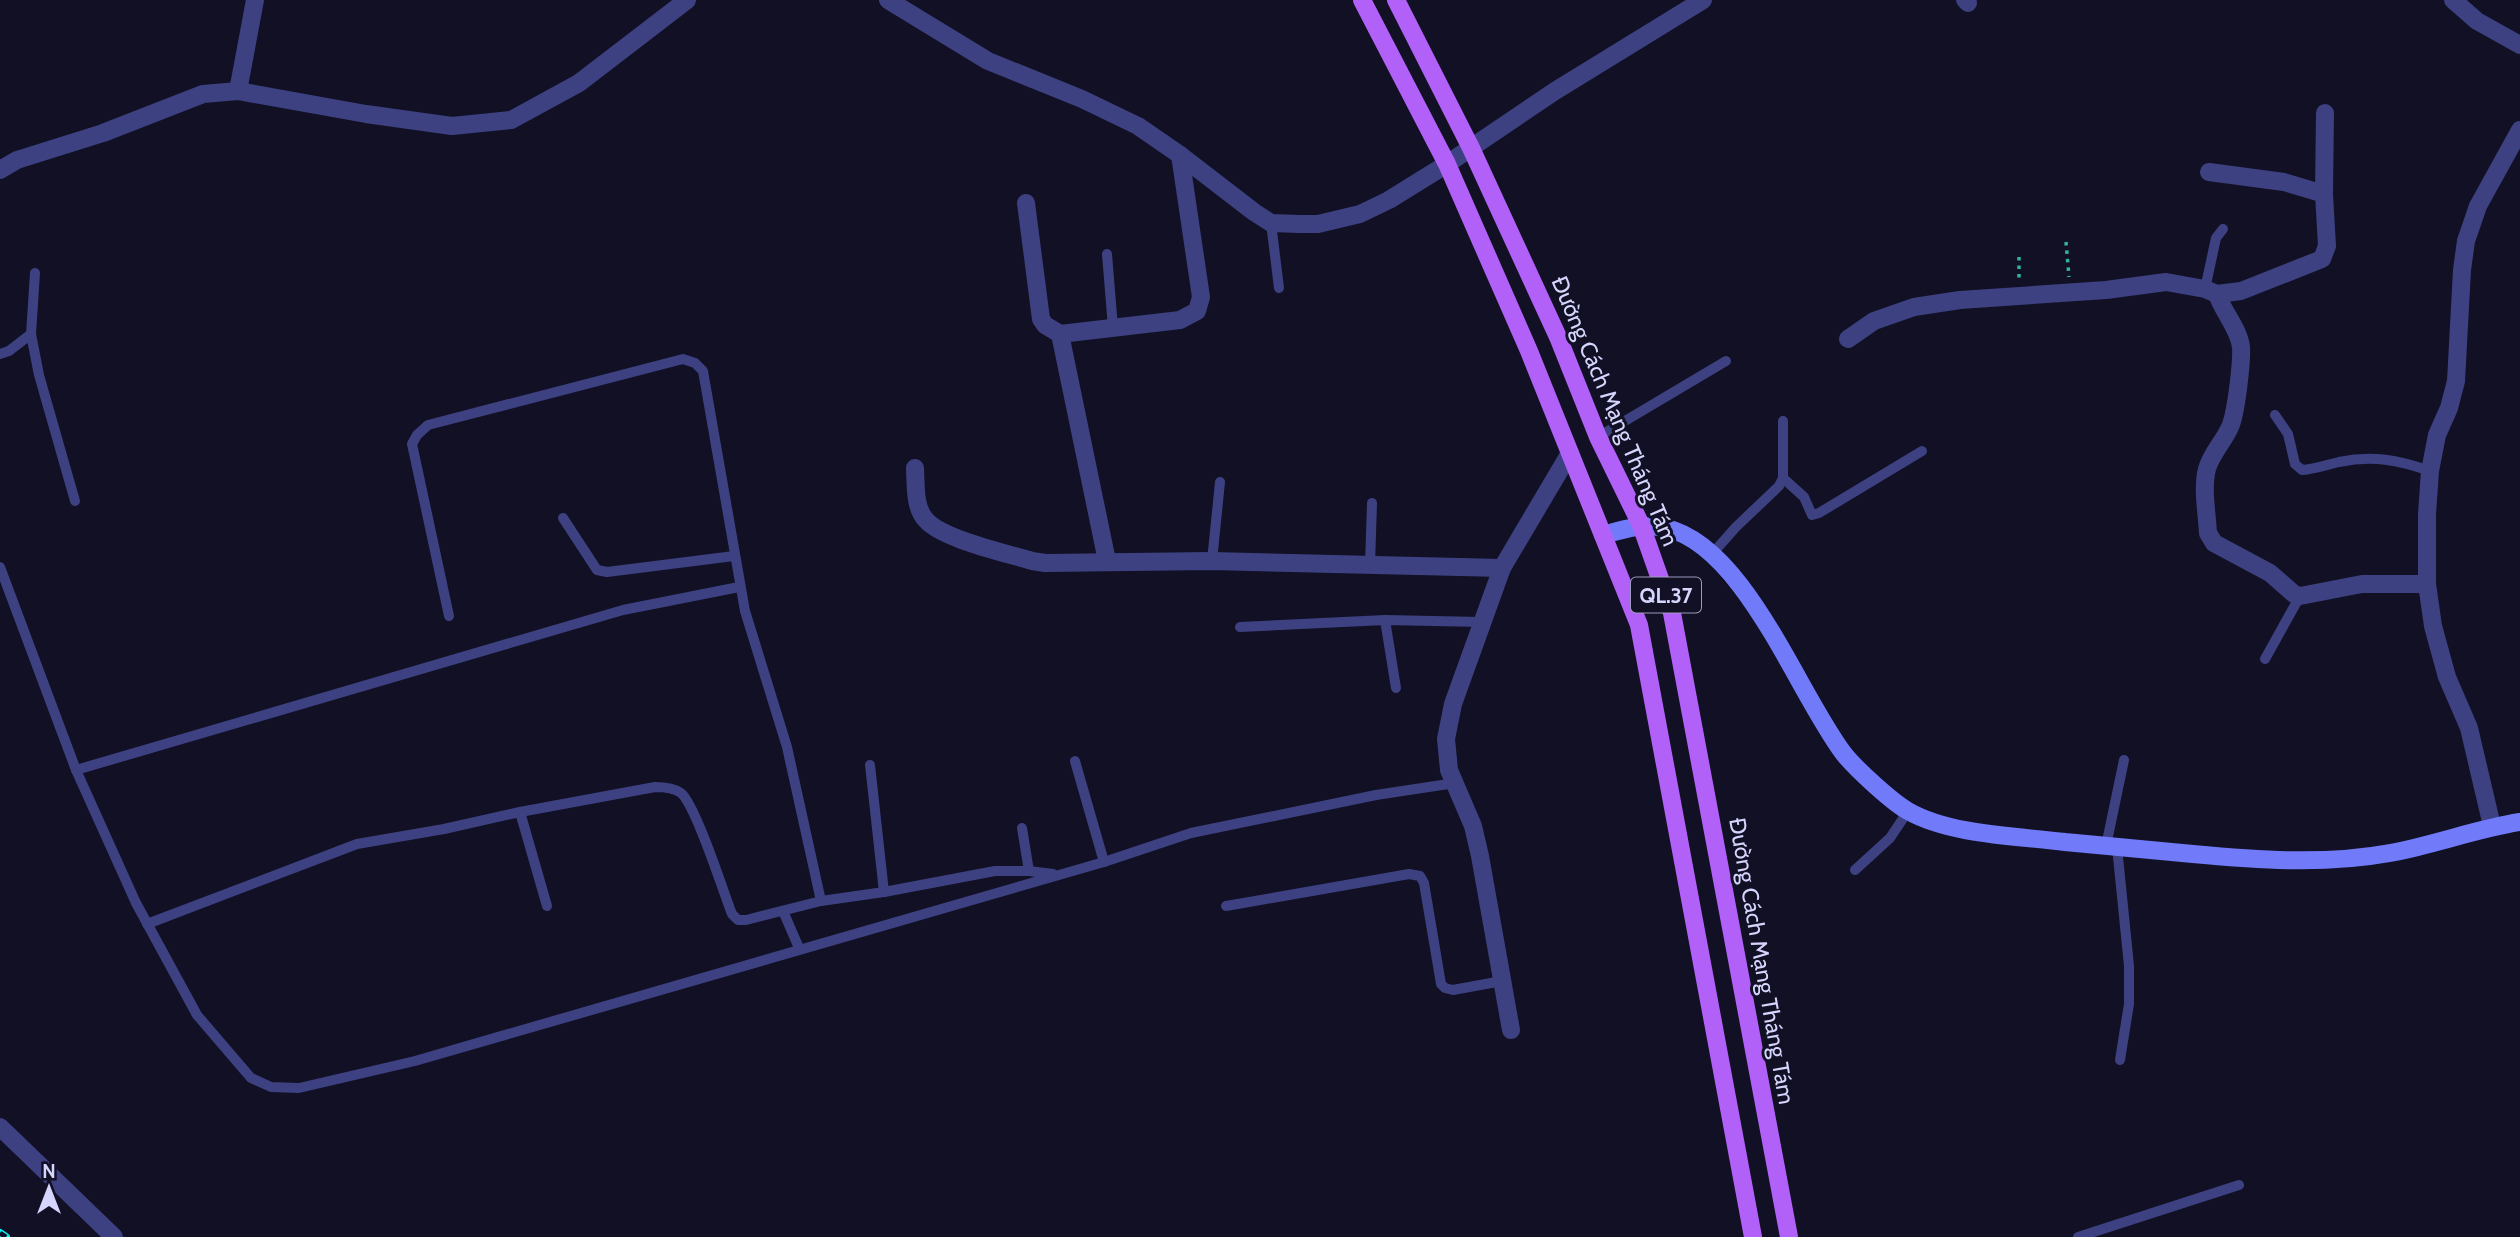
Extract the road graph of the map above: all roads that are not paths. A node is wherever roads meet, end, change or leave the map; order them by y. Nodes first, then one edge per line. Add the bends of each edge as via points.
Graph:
1 (255, 0) edge
2 (687, 0) edge
3 (888, 0) edge
4 (1362, 0) edge
5 (1396, 0) edge
6 (1703, 0) edge
7 (2453, 0) edge
8 (2520, 45) edge
9 (239, 91) junction
10 (2325, 113) dead end
11 (2520, 130) edge
12 (1471, 148) junction
13 (1180, 155) junction
14 (1447, 164) junction
15 (0, 170) edge
16 (2209, 173) dead end
17 (2324, 194) junction
18 (1026, 203) dead end
19 (1271, 223) junction
20 (2223, 229) dead end
21 (1107, 254) dead end
22 (35, 273) dead end
23 (1279, 288) dead end
24 (2211, 291) junction
25 (1113, 328) junction
26 (31, 334) junction
27 (1060, 334) junction
28 (1848, 339) dead end
29 (0, 354) edge
30 (1726, 361) dead end
31 (2275, 415) dead end
32 (1783, 421) dead end
33 (1598, 437) junction
34 (1922, 451) dead end
35 (1570, 453) junction
36 (915, 468) dead end
37 (2430, 471) junction
38 (1783, 478) junction
39 (1220, 482) dead end
40 (75, 501) dead end
41 (1371, 503) dead end
42 (563, 518) dead end
43 (1641, 524) junction
44 (1603, 535) junction
45 (1712, 554) junction
46 (734, 556) junction
47 (1107, 561) junction
48 (1212, 561) junction
49 (1370, 565) junction
50 (0, 567) edge
51 (1502, 568) junction
52 (2427, 584) junction
53 (739, 587) junction
54 (2300, 596) junction
55 (449, 616) dead end
56 (1385, 620) junction
57 (1482, 622) junction
58 (1240, 627) dead end
59 (2265, 659) dead end
60 (1396, 688) dead end
61 (2124, 760) dead end
62 (1075, 761) dead end
63 (870, 765) dead end
64 (76, 770) junction
65 (1455, 783) junction
66 (1908, 811) junction
67 (520, 812) junction
68 (2520, 822) edge
69 (2492, 827) junction
70 (1022, 828) dead end
71 (2112, 846) junction
72 (1104, 862) junction
73 (1854, 870) dead end
74 (1030, 871) junction
75 (1058, 875) junction
76 (884, 892) junction
77 (821, 901) junction
78 (547, 906) dead end
79 (1226, 906) dead end
80 (783, 911) junction
81 (147, 925) junction
82 (799, 948) junction
83 (1502, 981) junction
84 (1511, 1030) dead end
85 (2120, 1060) dead end
86 (0, 1126) edge
87 (2239, 1185) dead end
88 (114, 1237) edge
89 (1753, 1237) edge
90 (1789, 1237) edge
91 (2078, 1237) edge

1 - 9 street
2 - 9 street via 579,83 510,120 452,125
3 - 13 street via 988,61 1138,125
4 - 14 main road, QL.37
5 - 12 main road, Đường Cách Mạng Tháng Tám / QL.37
6 - 12 street
7 - 8 street
9 - 15 street via 204,94
10 - 17 street
11 - 37 street via 2478,206 2466,241 2456,381
12 - 14 street
12 - 33 main road, Đường Cách Mạng Tháng Tám / QL.37 via 1558,337
13 - 19 street
13 - 25 street via 1201,297 1197,311 1180,320
14 - 19 street via 1360,214 1318,223
14 - 35 main road, QL.37
16 - 17 street via 2284,182
17 - 24 street via 2327,246 2322,259 2249,289
18 - 27 street via 1041,319
19 - 23 lane
20 - 24 lane via 2216,238
21 - 25 lane
22 - 26 lane
24 - 28 street via 2166,282 1960,300 1914,307 1874,321
24 - 54 street via 2241,347 2231,425 2206,475 2208,533 2214,543 2263,569
25 - 27 street
26 - 29 lane
26 - 40 lane
27 - 47 street
30 - 33 lane
31 - 37 lane via 2288,434 2295,464 2302,470 2377,458
32 - 38 lane
33 - 43 main road, Đường Cách Mạng Tháng Tám / QL.37
34 - 38 lane via 1812,515 1804,497
35 - 44 main road, QL.37
35 - 51 street
36 - 47 street via 918,504 925,519 941,532 1031,561
37 - 52 street
38 - 45 lane
39 - 48 lane
41 - 49 lane
42 - 46 lane via 597,570
43 - 44 main road
43 - 45 main road via 1668,528
43 - 90 main road, Đường Cách Mạng Tháng Tám / QL.37 via 1672,613
44 - 89 main road, QL.37 via 1639,625
45 - 66 main road via 1749,596 1845,755
46 - 53 lane
46 - 55 lane via 703,371 683,359 428,425 417,435 412,444
47 - 48 street
48 - 49 street
49 - 51 street
50 - 64 lane
51 - 57 street
52 - 54 street via 2362,584
52 - 69 street via 2433,626 2447,677 2469,729
53 - 64 lane via 623,610
53 - 77 lane via 787,747
54 - 59 lane
56 - 57 lane
56 - 58 lane
56 - 60 lane
57 - 65 street via 1453,704 1446,739
61 - 71 lane
62 - 72 lane
63 - 76 lane
64 - 81 lane
65 - 72 lane via 1191,833
65 - 83 street via 1473,826
66 - 71 main road via 1970,831
66 - 73 lane via 1891,838
67 - 78 lane
67 - 80 lane via 655,786 670,788 681,793 692,809 732,914 746,920
67 - 81 lane via 356,844
68 - 69 main road
69 - 71 main road via 2390,853 2316,861
70 - 74 lane
71 - 85 lane via 2129,966 2129,1004
72 - 75 lane
74 - 75 lane
74 - 76 lane via 995,871
75 - 82 lane
76 - 77 lane
77 - 80 lane
79 - 83 lane via 1409,874 1420,876 1441,984 1453,989
80 - 82 lane
81 - 82 lane via 197,1015 251,1078 271,1087 299,1088 415,1060
83 - 84 street
86 - 88 street
87 - 91 lane

